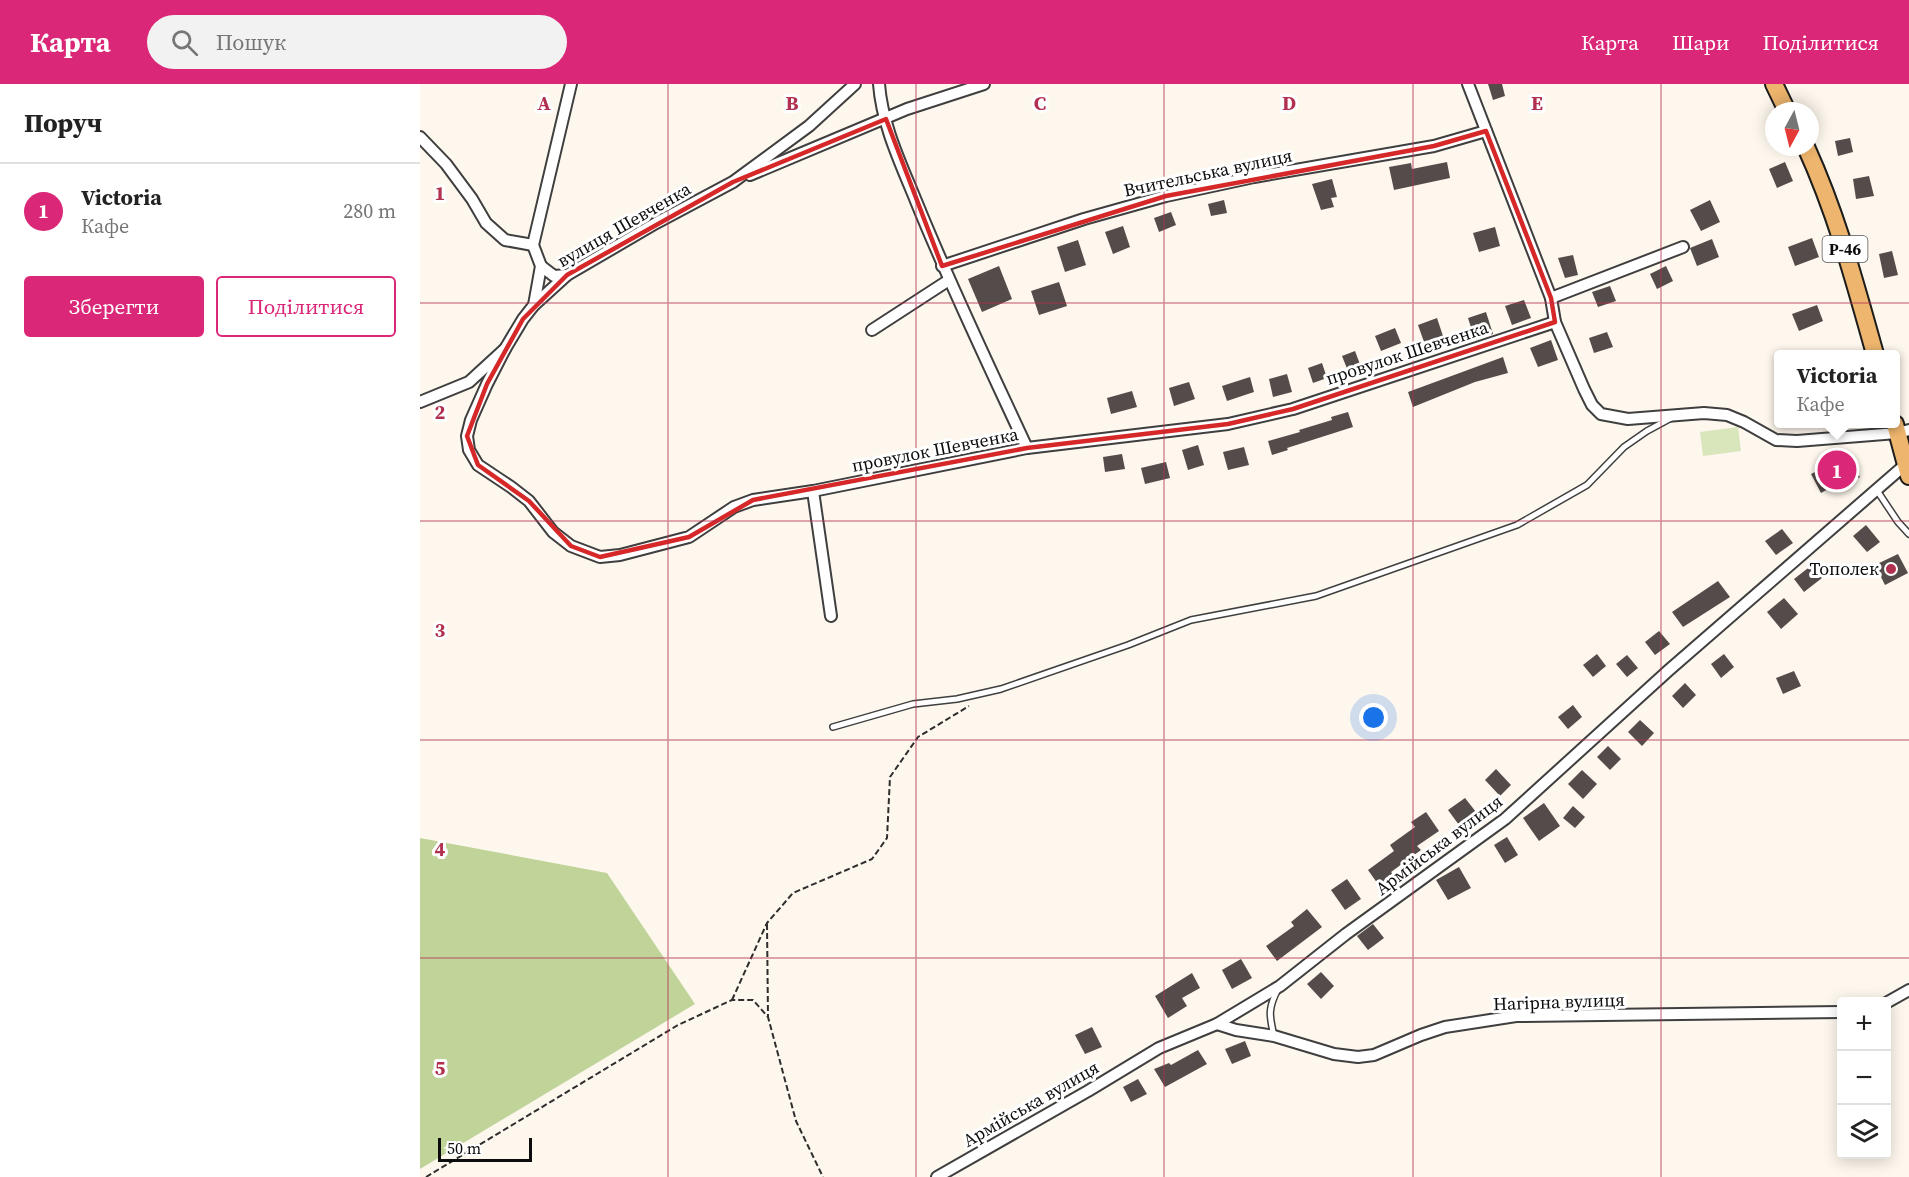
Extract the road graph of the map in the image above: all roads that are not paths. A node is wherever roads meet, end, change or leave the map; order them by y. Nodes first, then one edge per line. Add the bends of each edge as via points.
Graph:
1 (571, 84) edge
2 (855, 84) edge
3 (879, 84) edge
4 (984, 84) edge
5 (1468, 84) edge
6 (1774, 84) edge
7 (1783, 102) edge
8 (886, 119) junction
9 (1486, 131) junction
10 (420, 137) edge
11 (1810, 156) edge
12 (733, 182) junction
13 (533, 245) junction
14 (1683, 247) dead end
15 (541, 266) junction
16 (942, 266) junction
17 (567, 275) junction
18 (949, 280) junction
19 (1551, 298) junction
20 (534, 304) junction
21 (1555, 322) junction
22 (872, 330) dead end
23 (505, 349) junction
24 (1874, 350) edge
25 (420, 402) edge
26 (1674, 417) junction
27 (1900, 429) edge
28 (1027, 448) junction
29 (1908, 470) edge
30 (1876, 489) junction
31 (813, 491) junction
32 (1909, 534) edge
33 (831, 616) dead end
34 (832, 727) dead end
35 (1280, 986) junction
36 (1909, 990) edge
37 (1891, 1001) edge
38 (1837, 1012) edge
39 (1217, 1024) junction
40 (1274, 1036) junction
41 (937, 1177) edge

1 - 13 street
2 - 12 street, вулиця Шевченка via 809,126
3 - 8 street
4 - 8 street
5 - 9 street
6 - 7 main road
8 - 12 street
8 - 16 street
9 - 16 street, Вчительська вулиця via 1434,146 1166,196
9 - 19 street
10 - 13 street via 446,164 492,229 505,240
11 - 24 main road, Р-46 via 1839,229
12 - 17 street, вулиця Шевченка
13 - 15 street
14 - 19 street
15 - 17 street via 555,276
15 - 20 street
16 - 18 street
17 - 20 street, вулиця Шевченка
18 - 22 street
18 - 28 street
19 - 21 street
20 - 23 street, вулиця Шевченка
21 - 26 street via 1584,389 1601,414 1628,419
21 - 28 street, провулок Шевченка via 1293,409 1239,422
23 - 25 street, вулиця Шевченка via 469,382
23 - 31 street, провулок Шевченка via 471,420 469,450 478,465 529,501 553,532 570,546 600,557 620,555 689,537 734,507 753,500
26 - 27 street via 1727,415 1776,440
26 - 34 lane via 1624,447 1587,485 1517,525 1316,596 1191,620 1001,689 913,704
27 - 29 main road
28 - 31 street, провулок Шевченка
29 - 30 street, Армійська вулиця
30 - 32 lane
30 - 35 street, Армійська вулиця via 1505,819
31 - 33 street
35 - 39 street, Армійська вулиця
35 - 40 lane via 1271,1003
36 - 37 street
38 - 40 street, Нагірна вулиця via 1516,1016 1444,1027 1374,1055 1358,1057
39 - 40 street, Нагірна вулиця
39 - 41 street, Армійська вулиця via 1159,1048

